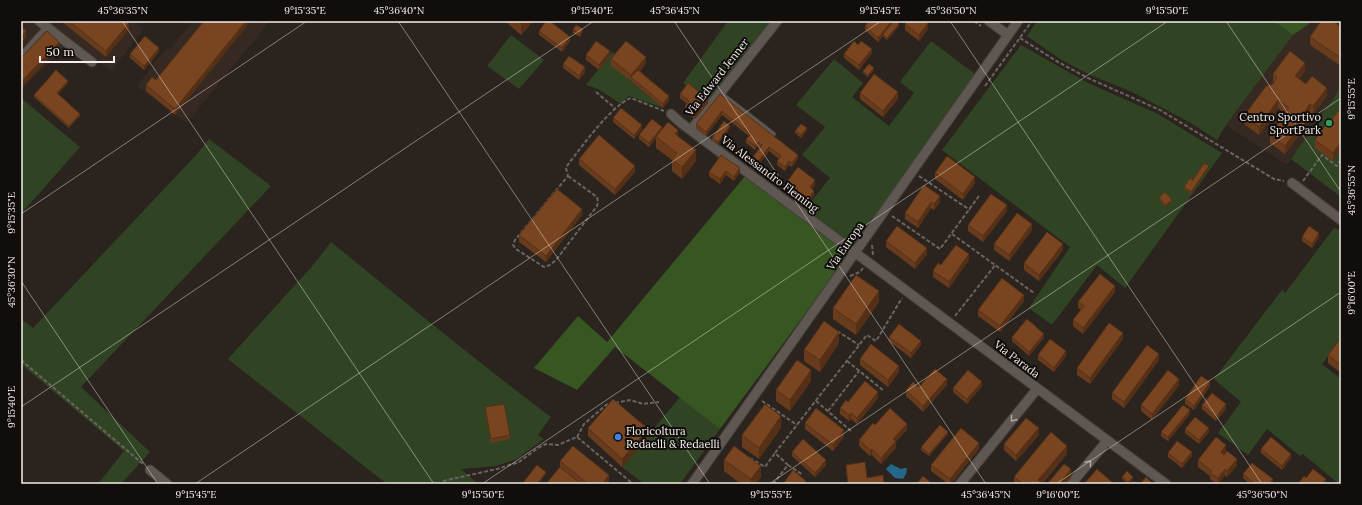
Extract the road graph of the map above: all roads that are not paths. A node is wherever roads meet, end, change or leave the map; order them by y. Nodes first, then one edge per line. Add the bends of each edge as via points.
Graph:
1 (777, 21) edge
2 (989, 21) edge
3 (1018, 21) edge
4 (43, 24) edge
5 (1008, 35) junction
6 (21, 55) edge
7 (92, 62) dead end
8 (720, 93) junction
9 (671, 114) road end
10 (690, 130) junction
11 (773, 134) edge
12 (1295, 185) road end
13 (1341, 220) edge
14 (855, 252) junction
15 (1037, 389) junction
16 (1107, 441) junction
17 (150, 470) road end
18 (167, 484) edge
19 (692, 484) edge
20 (960, 484) edge
21 (1071, 484) edge
22 (1166, 484) edge

1 - 8 street, Via Edward Jenner
2 - 5 street
3 - 5 street, Via Europa
4 - 6 lane
4 - 7 street
5 - 14 street, Via Europa
8 - 10 street, Via Edward Jenner
8 - 11 lane
9 - 10 street, Via Alessandro Fleming
10 - 14 street, Via Alessandro Fleming
12 - 13 street
14 - 15 street, Via Parada
14 - 19 street, Via Europa
15 - 16 street, Via Parada
15 -> 20 street
21 -> 16 street
16 - 22 street, Via Parada
17 - 18 street

